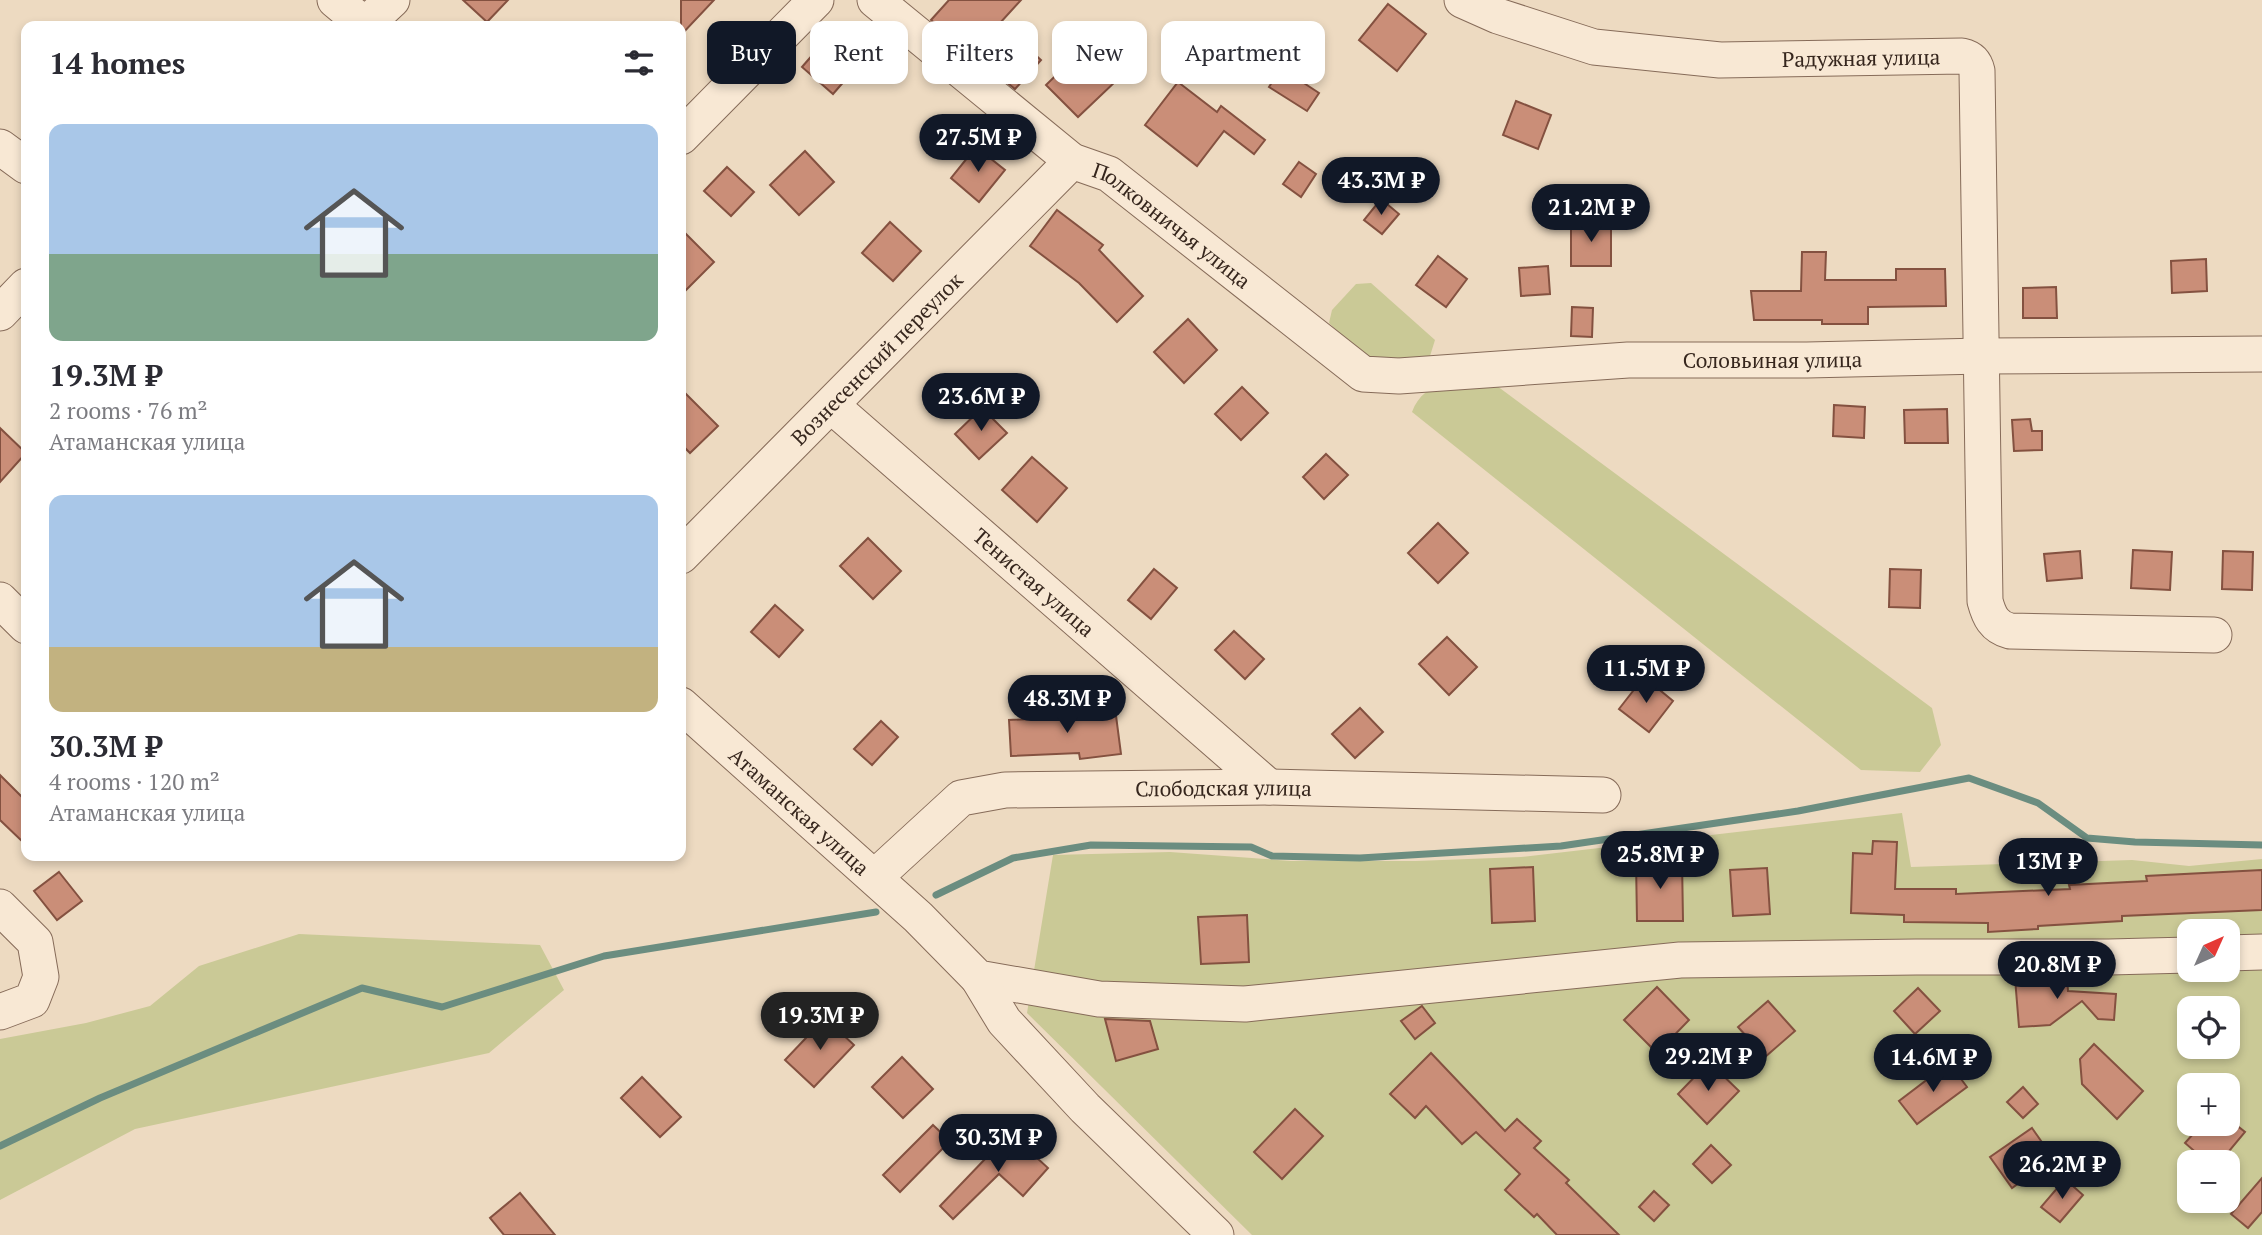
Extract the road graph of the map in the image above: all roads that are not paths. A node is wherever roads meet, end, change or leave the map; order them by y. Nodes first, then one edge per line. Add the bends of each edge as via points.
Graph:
1 (335, 0) edge
2 (392, 0) edge
3 (816, 0) edge
4 (875, 0) edge
5 (1462, 0) edge
6 (360, 21) edge
7 (369, 21) edge
8 (686, 132) edge
9 (0, 147) edge
10 (1072, 161) junction
11 (21, 162) edge
12 (21, 291) edge
13 (0, 313) edge
14 (1301, 324) joint
15 (2262, 354) edge
16 (1982, 356) junction
17 (832, 405) junction
18 (686, 551) edge
19 (0, 600) edge
20 (21, 621) edge
21 (2214, 635) dead end
22 (686, 709) edge
23 (1269, 787) junction
24 (1603, 795) dead end
25 (875, 877) junction
26 (0, 907) edge
27 (2262, 952) edge
28 (2240, 953) edge
29 (2177, 954) edge
30 (978, 978) junction
31 (0, 1012) edge
32 (1216, 1235) edge

1 - 6 street
2 - 7 street
3 - 8 street
4 - 10 street, Полковничья улица
5 - 16 street, Радужная улица via 1594,47 1720,60 1971,58 1978,71
9 - 11 street
10 - 14 street, Полковничья улица via 1108,174
10 - 17 street, Вознесенский переулок
12 - 13 street
14 - 16 street, Соловьиная улица via 1363,374 1399,376 1628,360
15 - 16 street, Соловьиная улица
16 - 21 street via 1985,601 1995,624 2010,631
17 - 18 street, Вознесенский переулок
17 - 23 street, Тенистая улица
19 - 20 street
22 - 25 street, Атаманская улица
23 - 24 street, Слободская улица
23 - 25 street, Слободская улица via 1005,790 961,798
25 - 30 street, Атаманская улица
26 - 31 street via 35,942 41,977 32,1000
27 - 28 street
29 - 30 street via 1680,960 1245,1004 1099,999
30 - 32 street via 1004,1021 1085,1108

